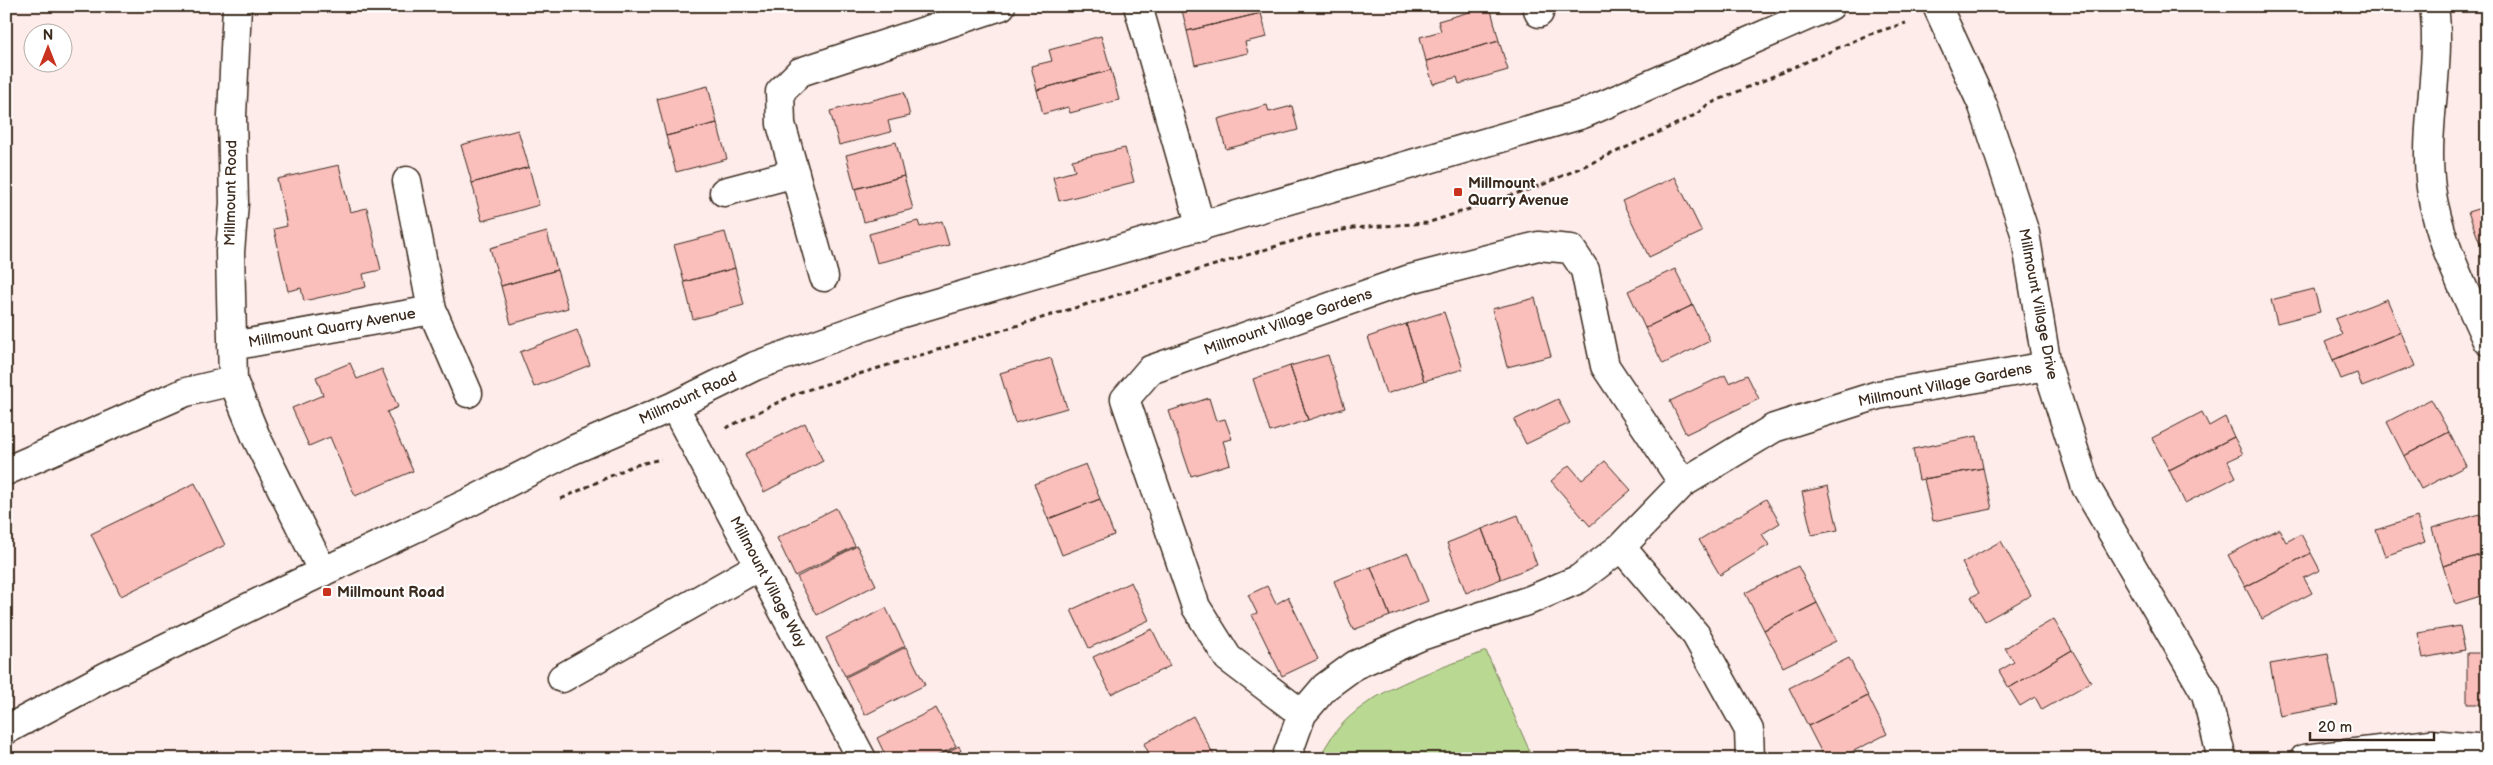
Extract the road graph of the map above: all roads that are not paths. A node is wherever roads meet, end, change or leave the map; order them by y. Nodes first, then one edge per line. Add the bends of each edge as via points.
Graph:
1 (236, 6) edge
2 (1001, 6) edge
3 (1138, 6) edge
4 (1830, 6) edge
5 (1937, 6) edge
6 (2434, 6) edge
7 (795, 173) junction
8 (407, 181) dead end
9 (724, 192) dead end
10 (1201, 227) junction
11 (824, 276) dead end
12 (2477, 294) edge
13 (432, 310) junction
14 (2487, 341) edge
15 (232, 346) junction
16 (2047, 366) junction
17 (233, 381) junction
18 (468, 393) dead end
19 (674, 406) junction
20 (6, 471) edge
21 (1683, 483) junction
22 (1621, 547) junction
23 (759, 566) junction
24 (323, 572) junction
25 (562, 678) dead end
26 (1302, 714) junction
27 (6, 730) edge
28 (2487, 748) edge
29 (862, 759) edge
30 (1286, 759) edge
31 (1750, 759) edge
32 (2222, 759) edge
33 (2304, 759) edge

1 - 15 street, Millmount Road via 232,116 234,203 230,252
2 - 7 street via 800,72 780,92 781,124
3 - 10 street
4 - 10 street, Millmount Road via 1583,114
5 - 16 street, Millmount Village Drive via 1983,106 2025,233
6 - 12 street via 2438,33 2430,146 2431,188 2449,256
7 - 9 street
7 - 11 street
8 - 13 street, Millmount Quarry Avenue
10 - 19 street, Millmount Road via 902,313 755,366
12 - 14 street
13 - 15 street, Millmount Quarry Avenue
13 - 18 street, Millmount Quarry Avenue
15 - 17 street, Millmount Road
16 - 21 street, Millmount Village Gardens via 1878,395 1774,428
16 - 32 street, Millmount Village Drive via 2086,487 2206,694
17 - 20 street via 186,392
17 - 24 street, Millmount Road via 256,437
19 - 23 street, Millmount Village Way
19 - 24 street, Millmount Road via 568,452
21 - 22 street, Millmount Village Gardens
21 - 26 street, Millmount Village Gardens via 1605,366 1585,270 1571,249 1538,246 1410,279 1150,370 1125,399 1196,607 1228,658
22 - 26 street, Millmount Village Gardens via 1579,579 1530,600 1421,636 1355,665 1325,687
22 - 31 street via 1696,635 1750,730
23 - 25 street
23 - 29 street, Millmount Village Way
24 - 27 street, Millmount Road via 107,676
26 - 30 street, Millmount Village Gardens
28 - 33 street via 2431,744

